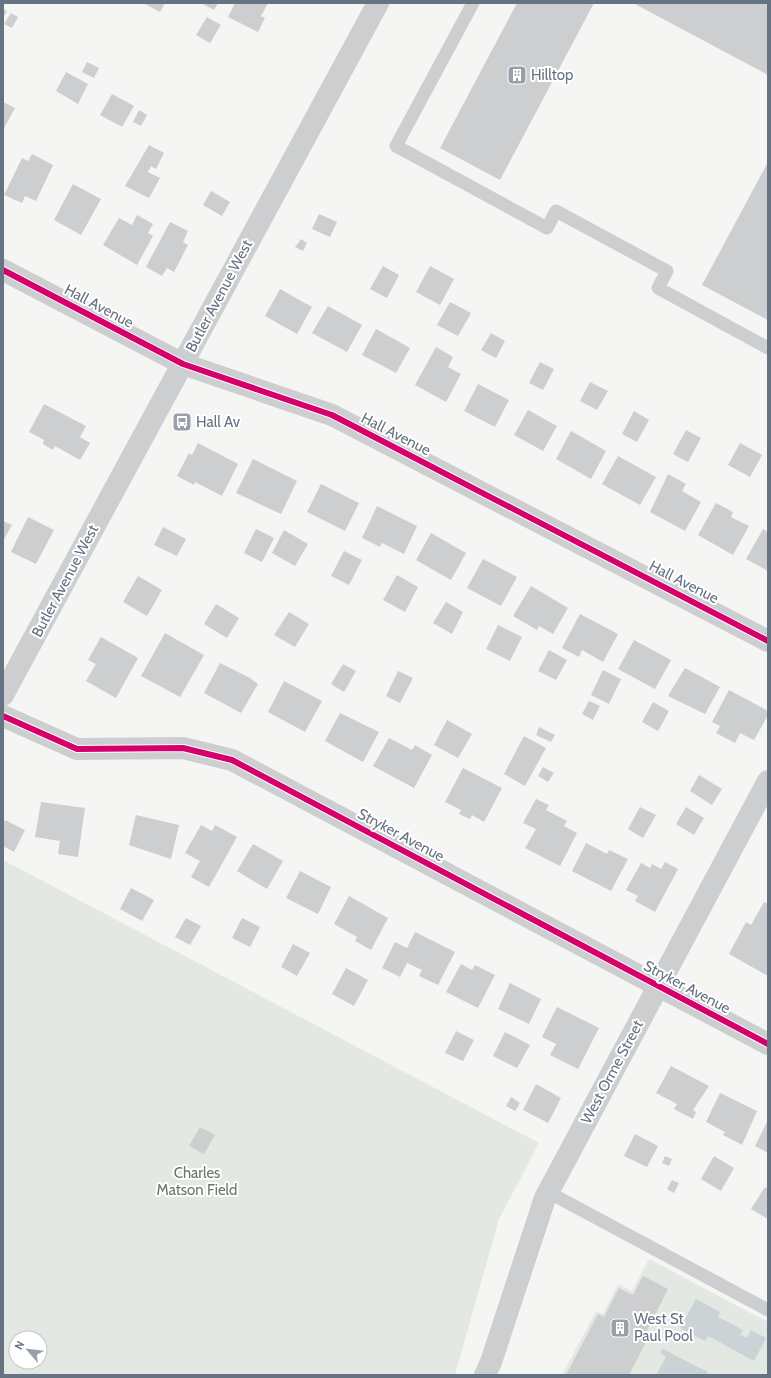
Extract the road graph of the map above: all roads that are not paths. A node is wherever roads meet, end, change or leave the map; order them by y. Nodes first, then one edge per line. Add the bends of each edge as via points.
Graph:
1 (378, 3) edge
2 (473, 3) edge
3 (3, 270) edge
4 (768, 348) edge
5 (183, 364) junction
6 (768, 641) edge
7 (3, 695) edge
8 (3, 716) edge
9 (768, 781) edge
10 (658, 986) junction
11 (768, 1044) edge
12 (548, 1192) junction
13 (768, 1310) edge
14 (485, 1375) edge

1 - 5 street, Butler Avenue West
2 - 4 lane via 396,146 547,228 556,211 660,267 667,271 658,288
3 - 5 street, Hall Avenue
5 - 6 street, Hall Avenue via 332,415
5 - 7 street, Butler Avenue West
8 - 10 street, Stryker Avenue via 77,749 183,748 232,760
9 - 10 street, West Orme Street
10 - 11 street, Stryker Avenue
10 - 12 street, West Orme Street
12 - 13 lane
12 - 14 street, West Orme Street

